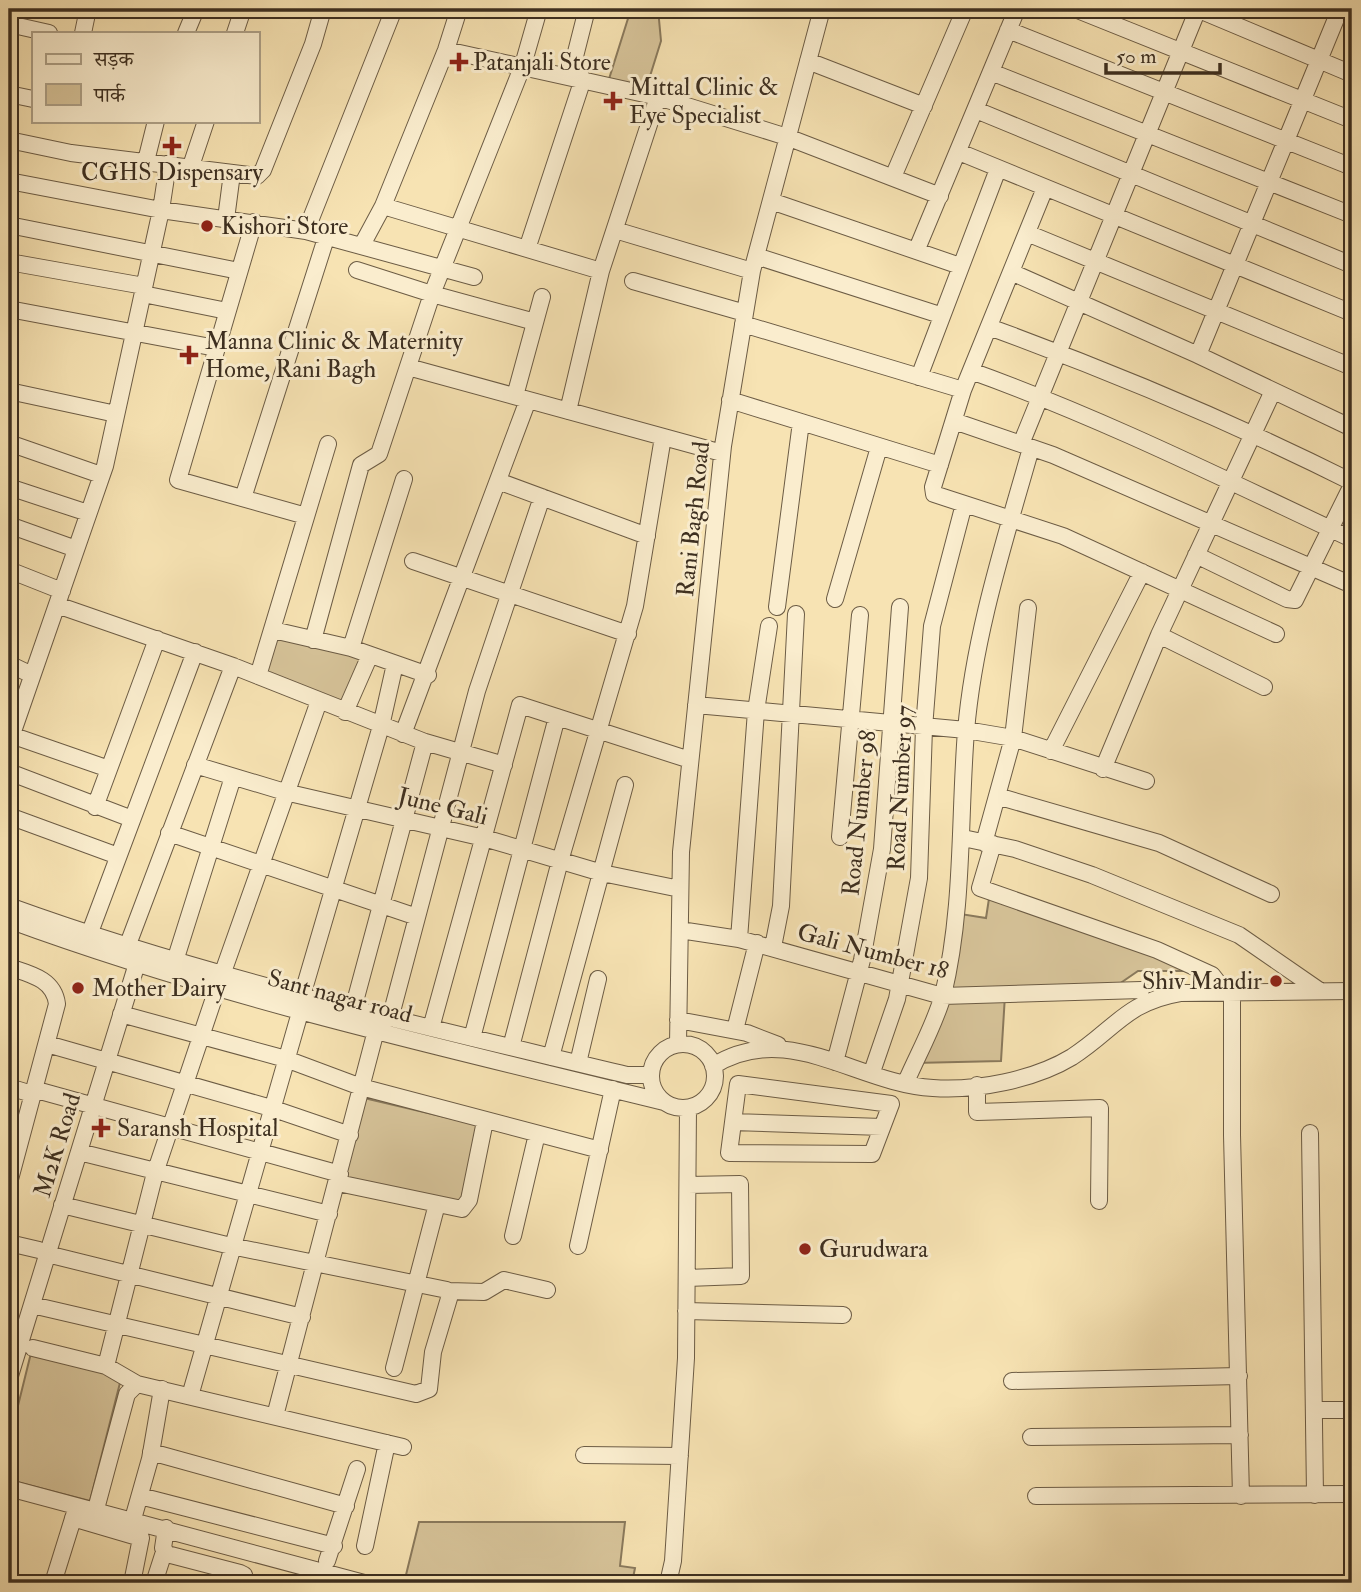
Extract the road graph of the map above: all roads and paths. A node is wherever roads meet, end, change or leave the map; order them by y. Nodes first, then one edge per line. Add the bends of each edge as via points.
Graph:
1 (88, 9) edge
2 (196, 9) edge
3 (243, 9) edge
4 (323, 9) edge
5 (394, 9) edge
6 (458, 9) edge
7 (539, 9) edge
8 (587, 9) edge
9 (822, 9) edge
10 (965, 9) edge
11 (1017, 9) edge
12 (1074, 9) edge
13 (1197, 9) edge
14 (1340, 9) edge
15 (1347, 9) edge
16 (1352, 11) edge
17 (10, 22) edge
18 (1009, 30) junction
19 (45, 32) edge
20 (83, 32) edge
21 (186, 32) edge
22 (235, 32) edge
23 (1181, 49) junction
24 (446, 50) junction
25 (1319, 60) junction
26 (808, 61) junction
27 (523, 65) junction
28 (992, 72) junction
29 (1352, 74) edge
30 (577, 78) junction
31 (1163, 91) junction
32 (9, 94) edge
33 (658, 97) junction
34 (32, 99) edge
35 (1303, 100) junction
36 (924, 106) junction
37 (976, 110) junction
38 (1352, 120) edge
39 (156, 122) edge
40 (206, 122) edge
41 (1146, 133) junction
42 (787, 137) junction
43 (9, 140) edge
44 (1287, 141) junction
45 (959, 152) junction
46 (146, 161) junction
47 (168, 164) junction
48 (191, 166) junction
49 (1352, 167) edge
50 (998, 169) junction
51 (232, 173) junction
52 (1130, 173) junction
53 (893, 177) junction
54 (9, 181) edge
55 (1270, 182) junction
56 (1045, 188) junction
57 (940, 196) junction
58 (771, 201) junction
59 (383, 206) junction
60 (161, 211) junction
61 (1352, 215) edge
62 (1112, 216) junction
63 (226, 219) junction
64 (254, 222) junction
65 (9, 225) edge
66 (1252, 225) junction
67 (459, 228) junction
68 (615, 230) junction
69 (306, 231) junction
70 (1027, 233) junction
71 (327, 235) junction
72 (362, 245) junction
73 (527, 249) junction
74 (918, 249) junction
75 (151, 253) junction
76 (1095, 261) junction
77 (9, 262) edge
78 (754, 264) junction
79 (1352, 265) edge
80 (443, 266) junction
81 (960, 266) junction
82 (1236, 266) junction
83 (357, 270) dead end
84 (239, 271) junction
85 (601, 271) junction
86 (1011, 272) junction
87 (474, 277) dead end
88 (633, 281) dead end
89 (143, 290) junction
90 (432, 294) junction
91 (542, 297) dead end
92 (1078, 303) junction
93 (9, 309) edge
94 (227, 311) junction
95 (1216, 312) junction
96 (1352, 313) edge
97 (940, 315) junction
98 (744, 319) junction
99 (535, 322) junction
100 (989, 327) junction
101 (134, 332) junction
102 (216, 348) junction
103 (1058, 352) junction
104 (1198, 355) junction
105 (408, 367) junction
106 (1352, 367) edge
107 (971, 371) junction
108 (919, 377) junction
109 (963, 390) junction
110 (1273, 390) junction
111 (9, 391) edge
112 (1039, 395) junction
113 (521, 398) junction
114 (730, 400) junction
115 (568, 411) junction
116 (116, 414) junction
117 (954, 421) junction
118 (801, 422) junction
119 (1352, 428) edge
120 (1253, 433) junction
121 (663, 437) junction
122 (9, 443) edge
123 (328, 444) dead end
124 (1026, 446) junction
125 (879, 447) junction
126 (722, 453) junction
127 (940, 465) junction
128 (101, 475) junction
129 (404, 479) dead end
130 (1231, 480) junction
131 (498, 481) junction
132 (1352, 483) edge
133 (9, 486) edge
134 (542, 497) junction
135 (243, 498) junction
136 (964, 504) junction
137 (88, 513) junction
138 (306, 516) junction
139 (1011, 519) junction
140 (1211, 524) junction
141 (9, 525) edge
142 (1331, 529) junction
143 (647, 536) junction
144 (1352, 539) edge
145 (76, 549) junction
146 (1196, 555) junction
147 (413, 561) dead end
148 (1313, 568) junction
149 (9, 570) edge
150 (1142, 572) junction
151 (462, 580) junction
152 (1352, 585) edge
153 (1180, 590) junction
154 (510, 596) junction
155 (60, 598) junction
156 (835, 599) dead end
157 (777, 607) dead end
158 (900, 607) dead end
159 (1028, 608) dead end
160 (796, 614) dead end
161 (860, 615) dead end
162 (769, 626) dead end
163 (273, 630) junction
164 (628, 634) junction
165 (1276, 634) dead end
166 (1159, 635) junction
167 (157, 639) junction
168 (313, 640) junction
169 (351, 648) junction
170 (195, 652) junction
171 (370, 655) junction
172 (9, 664) edge
173 (395, 664) junction
174 (233, 666) junction
175 (32, 675) junction
176 (428, 675) junction
177 (258, 676) junction
178 (1264, 687) dead end
179 (319, 701) junction
180 (696, 705) junction
181 (756, 711) junction
182 (345, 712) junction
183 (790, 714) junction
184 (558, 717) junction
185 (850, 721) junction
186 (891, 725) junction
187 (381, 726) junction
188 (924, 728) junction
189 (600, 729) junction
190 (966, 730) junction
191 (403, 734) junction
192 (1013, 738) junction
193 (9, 741) edge
194 (425, 742) junction
195 (1051, 751) junction
196 (461, 752) junction
197 (690, 760) junction
198 (195, 765) junction
199 (504, 765) junction
200 (109, 769) junction
201 (1103, 769) junction
202 (9, 772) edge
203 (233, 777) junction
204 (1146, 781) dead end
205 (625, 785) dead end
206 (285, 792) junction
207 (997, 796) junction
208 (95, 807) junction
209 (357, 807) junction
210 (9, 816) edge
211 (132, 819) junction
212 (404, 820) junction
213 (441, 828) junction
214 (169, 834) junction
215 (840, 837) dead end
216 (484, 838) junction
217 (963, 838) junction
218 (989, 844) junction
219 (211, 848) junction
220 (523, 852) junction
221 (118, 856) junction
222 (559, 861) junction
223 (260, 865) junction
224 (601, 873) junction
225 (334, 887) junction
226 (680, 889) junction
227 (1271, 894) dead end
228 (9, 906) edge
229 (381, 906) junction
230 (417, 917) junction
231 (9, 920) edge
232 (680, 930) junction
233 (89, 935) junction
234 (739, 939) junction
235 (765, 945) junction
236 (135, 955) junction
237 (175, 961) junction
238 (9, 967) edge
239 (859, 971) junction
240 (598, 979) dead end
241 (220, 981) junction
242 (900, 983) junction
243 (1141, 990) dead end
244 (1320, 991) junction
245 (1352, 991) edge
246 (1229, 993) junction
247 (942, 996) junction
248 (301, 1002) junction
249 (353, 1009) junction
250 (121, 1014) junction
251 (678, 1020) junction
252 (382, 1021) junction
253 (431, 1028) junction
254 (735, 1030) junction
255 (201, 1035) junction
256 (472, 1038) junction
257 (47, 1044) junction
258 (678, 1044) junction
259 (511, 1047) junction
260 (783, 1048) junction
261 (551, 1057) junction
262 (286, 1059) junction
263 (107, 1062) junction
264 (835, 1062) junction
265 (578, 1063) junction
266 (717, 1063) junction
267 (872, 1072) junction
268 (651, 1075) junction
269 (906, 1082) junction
270 (185, 1084) junction
271 (738, 1084) junction
272 (977, 1085) junction
273 (9, 1087) edge
274 (360, 1087) junction
275 (613, 1090) junction
276 (33, 1092) junction
277 (664, 1102) junction
278 (94, 1104) junction
279 (271, 1108) junction
280 (688, 1108) junction
281 (485, 1121) junction
282 (733, 1122) junction
283 (171, 1127) junction
284 (882, 1127) junction
285 (1310, 1133) dead end
286 (537, 1134) junction
287 (350, 1135) junction
288 (258, 1150) junction
289 (600, 1150) junction
290 (79, 1152) junction
291 (155, 1172) junction
292 (339, 1178) junction
293 (9, 1183) edge
294 (688, 1185) junction
295 (246, 1194) junction
296 (1099, 1201) dead end
297 (437, 1204) junction
298 (62, 1205) junction
299 (330, 1214) junction
300 (142, 1226) junction
301 (513, 1236) dead end
302 (9, 1243) edge
303 (231, 1247) junction
304 (578, 1247) dead end
305 (43, 1252) junction
306 (316, 1265) junction
307 (129, 1275) junction
308 (687, 1278) junction
309 (416, 1284) junction
310 (547, 1290) dead end
311 (449, 1291) junction
312 (218, 1294) junction
313 (32, 1305) junction
314 (686, 1311) junction
315 (843, 1315) dead end
316 (302, 1317) junction
317 (116, 1324) junction
318 (204, 1345) junction
319 (33, 1348) dead end
320 (11, 1362) edge
321 (106, 1366) junction
322 (289, 1366) junction
323 (394, 1368) dead end
324 (1239, 1376) junction
325 (9, 1379) edge
326 (1012, 1381) dead end
327 (137, 1384) junction
328 (162, 1389) junction
329 (190, 1396) junction
330 (1314, 1410) junction
331 (1352, 1410) edge
332 (275, 1416) junction
333 (1240, 1435) junction
334 (1031, 1437) dead end
335 (152, 1452) junction
336 (584, 1455) dead end
337 (680, 1455) junction
338 (356, 1469) dead end
339 (9, 1488) edge
340 (1352, 1494) edge
341 (1315, 1495) junction
342 (140, 1496) junction
343 (1036, 1496) dead end
344 (1241, 1496) junction
345 (346, 1506) junction
346 (96, 1509) junction
347 (75, 1512) junction
348 (133, 1519) junction
349 (166, 1528) junction
350 (365, 1546) dead end
351 (164, 1552) junction
352 (53, 1583) edge
353 (132, 1583) edge
354 (155, 1583) edge
355 (246, 1583) edge
356 (299, 1583) edge
357 (323, 1583) edge
358 (364, 1583) edge
359 (668, 1583) edge

1 - 20 street
2 - 21 street
3 - 22 street
4 - 51 street via 263,170 257,176
5 - 69 street
6 - 24 street
7 - 27 street
8 - 30 street
9 - 26 street, Rani Bagh Road
10 - 36 street
11 - 18 street
12 - 23 street
13 - 23 street
13 - 25 street
14 - 25 street
15 - 16 street
17 - 19 street
18 - 28 street
18 - 31 street
23 - 31 street
23 - 35 street
24 - 27 street
24 - 59 street
25 - 29 street
25 - 35 street
26 - 36 street
26 - 42 street, Rani Bagh Road
27 - 30 street
27 - 67 street
28 - 37 street
28 - 41 street
30 - 33 street
30 - 73 street
31 - 41 street
31 - 44 street
32 - 34 street
33 - 42 street
33 - 68 street
35 - 38 street
35 - 44 street
36 - 53 street
37 - 45 street
37 - 52 street
39 - 46 street
40 - 48 street
41 - 52 street
41 - 55 street
42 - 53 street
42 - 58 street, Rani Bagh Road
43 - 46 street
44 - 49 street
44 - 55 street
45 - 50 street
45 - 57 street
46 - 47 street
47 - 48 street
47 - 60 street
48 - 51 street
50 - 56 street
50 - 81 street
51 - 63 street
52 - 62 street
52 - 66 street
53 - 57 street
54 - 60 street
55 - 61 street
55 - 66 street
56 - 62 street
56 - 70 street
57 - 74 street
58 - 74 street
58 - 78 street, Rani Bagh Road
59 - 67 street
59 - 72 street
60 - 63 street
60 - 75 street
62 - 76 street
62 - 82 street
63 - 64 street
64 - 69 street
64 - 84 street
65 - 75 street
66 - 79 street
66 - 82 street
67 - 73 street
67 - 80 street
68 - 78 street
68 - 85 street
69 - 71 street
70 - 76 street
70 - 86 street
71 - 72 street
71 - 135 street
72 - 80 street
73 - 85 street
74 - 81 street
75 - 84 street
75 - 89 street
76 - 92 street
76 - 95 street
77 - 89 street
78 - 97 street
78 - 98 street, Rani Bagh Road
80 - 87 street
80 - 90 street
81 - 97 street
82 - 95 street
82 - 96 street
83 - 90 street
84 - 94 street
85 - 115 street
86 - 92 street
86 - 100 street
88 - 98 street
89 - 94 street
89 - 101 street
90 - 99 street
90 - 105 street
91 - 99 street
92 - 103 street
92 - 104 street
93 - 101 street
94 - 102 street
95 - 104 street
95 - 106 street
97 - 108 street
98 - 108 street
98 - 114 street, Rani Bagh Road
99 - 113 street
100 - 103 street
100 - 107 street
101 - 102 street
101 - 116 street
102 - 135 street via 178,480
103 - 112 street
103 - 120 street
104 - 110 street
105 - 113 street
105 - 168 street via 379,454 361,465
107 - 109 street
107 - 112 street
108 - 109 street
109 - 117 street
110 - 119 street
110 - 120 street
111 - 116 street
112 - 124 street
112 - 130 street
113 - 115 street
113 - 131 street
114 - 118 street
114 - 126 street, Rani Bagh Road
115 - 121 street
116 - 128 street
117 - 124 street
117 - 127 street
118 - 125 street
118 - 157 street
120 - 130 street
120 - 132 street
121 - 126 street
121 - 143 street
122 - 128 street
123 - 138 street
124 - 139 street
124 - 140 street
125 - 127 street
125 - 156 street
126 - 180 street, Rani Bagh Road
127 - 136 street via 934,494
128 - 137 street
129 - 169 street
130 - 140 street
130 - 142 street
131 - 134 street
131 - 151 street
132 - 142 street
133 - 137 street
134 - 143 street
134 - 154 street
135 - 138 street
136 - 139 street
136 - 188 street, Road Number 97 via 932,626
137 - 145 street
138 - 163 street
139 - 150 street via 1063,536
139 - 190 street via 985,613
140 - 146 street
140 - 148 street
141 - 145 street
142 - 144 street
142 - 148 street
143 - 164 street
145 - 155 street
146 - 148 street via 1292,601
146 - 153 street
147 - 151 street
148 - 152 street
149 - 155 street
150 - 153 street
150 - 195 street
151 - 154 street
151 - 176 street
153 - 165 street
153 - 166 street
154 - 164 street
154 - 196 street
155 - 167 street
155 - 175 street
158 - 186 street, Road Number 98
159 - 192 street
160 - 183 street
161 - 185 street
162 - 181 street
163 - 168 street
163 - 177 street
164 - 189 street
166 - 178 street
166 - 201 street
167 - 170 street
167 - 200 street
168 - 169 street
169 - 171 street
170 - 174 street
170 - 211 street
171 - 173 street
171 - 182 street
172 - 175 street
173 - 176 street
173 - 187 street
174 - 177 street
174 - 198 street, M2K Road
175 - 193 street
176 - 191 street
177 - 179 street
179 - 182 street
179 - 206 street
180 - 181 street
180 - 197 street, Rani Bagh Road
181 - 183 street
181 - 234 street
182 - 187 street
183 - 185 street
183 - 235 street via 780,906
184 - 189 street
184 - 199 street via 520,705
184 - 220 street
185 - 186 street
185 - 215 street
186 - 188 street
186 - 239 street, Road Number 98 via 882,849
187 - 191 street
187 - 209 street
188 - 190 street
188 - 242 street, Road Number 97 via 919,878
189 - 197 street
189 - 222 street
190 - 192 street
190 - 217 street
191 - 194 street
192 - 195 street
192 - 207 street
193 - 200 street
194 - 196 street
194 - 212 street
195 - 201 street
196 - 199 street
196 - 213 street
197 - 226 street, Rani Bagh Road
198 - 203 street, June Gali
198 - 214 street, M2K Road
199 - 216 street
200 - 208 street
201 - 204 street
202 - 208 street
203 - 206 street, June Gali
203 - 219 street
205 - 224 street
206 - 209 street, June Gali
206 - 223 street
207 - 218 street
207 - 227 street via 1159,843
208 - 211 street
209 - 212 street, June Gali
209 - 225 street
210 - 221 street
211 - 221 street
212 - 213 street, June Gali
212 - 229 street
213 - 216 street, June Gali
213 - 230 street
214 - 219 street
214 - 236 street, M2K Road
216 - 220 street, June Gali
216 - 253 street
217 - 218 street
217 - 247 street
218 - 244 street via 1092,875 1238,934
218 - 246 street via 981,888 1157,950 1212,975
219 - 223 street
219 - 237 street
220 - 222 street, June Gali
220 - 256 street
221 - 233 street
222 - 224 street, June Gali
222 - 259 street
223 - 225 street
223 - 241 street
224 - 226 street, June Gali
224 - 261 street
225 - 229 street
225 - 248 street
226 - 232 street, Rani Bagh Road
228 - 233 street, Sant nagar road
229 - 230 street
229 - 249 street
230 - 252 street
231 - 236 street, Sant nagar road
232 - 234 street, Gali Number 18
232 - 251 street, Rani Bagh Road
233 - 236 street, Sant nagar road
234 - 235 street, Gali Number 18
235 - 239 street, Gali Number 18
235 - 254 street
236 - 237 street, Sant nagar road
236 - 241 street, Sant nagar road
236 - 250 street, M2K Road
237 - 241 street, Sant nagar road
238 - 257 street via 37,977 56,992
239 - 242 street, Gali Number 18
239 - 264 street, Road Number 98
240 - 265 street
241 - 248 street, Sant nagar road
241 - 255 street
242 - 247 street, Gali Number 18
242 - 267 street, Road Number 97
243 - 247 street, Gali Number 18
244 - 245 street
244 - 246 street
246 - 272 street via 1155,997 1136,1006 1071,1057 1041,1071
246 - 324 street
247 - 269 street
248 - 249 street, Sant nagar road
248 - 252 street, Sant nagar road
248 - 262 street
249 - 252 street, Sant nagar road
250 - 255 street
250 - 263 street, M2K Road
251 - 254 street
251 - 258 street, Rani Bagh Road
252 - 253 street, Sant nagar road
252 - 274 street
252 - 275 street, Sant nagar road
253 - 256 street, Sant nagar road
254 - 260 street
255 - 262 street
255 - 270 street
256 - 259 street, Sant nagar road
257 - 263 street
257 - 276 street
258 - 266 street via 702,1049
258 - 268 street via 657,1057
259 - 261 street, Sant nagar road
260 - 264 street
260 - 266 street via 747,1049
261 - 265 street, Sant nagar road
262 - 274 street
262 - 279 street
263 - 270 street
263 - 278 street, M2K Road
264 - 267 street
265 - 268 street, Sant nagar road via 627,1075
266 - 271 street
266 - 280 street via 709,1094
267 - 269 street
268 - 277 street via 653,1088
269 - 272 street via 931,1088
270 - 279 street
270 - 283 street
271 - 282 street
271 - 284 street via 891,1104
272 - 296 street via 977,1112 1100,1108
273 - 276 street
274 - 281 street
274 - 287 street
275 - 277 street, Sant nagar road
275 - 289 street
276 - 278 street
276 - 293 street
277 - 280 street
278 - 283 street
278 - 290 street, M2K Road
279 - 287 street
279 - 288 street
280 - 294 street
281 - 286 street
281 - 297 street via 467,1205
282 - 284 street
282 - 284 street via 729,1153 872,1154
283 - 288 street
283 - 291 street
285 - 330 street
286 - 289 street
286 - 301 street
287 - 292 street
288 - 292 street
288 - 295 street
289 - 304 street
290 - 291 street
290 - 298 street, M2K Road
291 - 295 street
291 - 300 street
292 - 297 street
292 - 299 street
294 - 308 street
294 - 308 street via 740,1184 741,1276
295 - 299 street
295 - 303 street
297 - 309 street
298 - 300 street
298 - 305 street, M2K Road
299 - 306 street
300 - 303 street
300 - 307 street
302 - 305 street
303 - 306 street
303 - 312 street
305 - 307 street
305 - 313 street, M2K Road
306 - 309 street
306 - 316 street
307 - 312 street
307 - 317 street
308 - 314 street
309 - 311 street
309 - 323 street
310 - 311 street via 504,1280 484,1292
311 - 322 street via 427,1392 416,1394
312 - 316 street
312 - 318 street
313 - 317 street
313 - 320 street, M2K Road
314 - 315 street
314 - 337 street
316 - 322 street
317 - 318 street
317 - 321 street
318 - 322 street
318 - 329 street
319 - 321 street
320 - 325 street, M2K Road
321 - 327 street
322 - 332 street
324 - 326 street
324 - 333 street
327 - 328 street
327 - 346 street via 127,1394
328 - 329 street
328 - 335 street
329 - 332 street
330 - 331 street
330 - 341 street
332 - 350 street via 395,1445
333 - 334 street
333 - 344 street
335 - 342 street
335 - 345 street
336 - 337 street
337 - 359 street
338 - 345 street
339 - 347 street
340 - 341 street
341 - 344 street
342 - 345 street via 331,1553
342 - 348 street
343 - 344 street
346 - 347 street
346 - 348 street
347 - 352 street
347 - 353 street via 141,1538
348 - 349 street
349 - 351 street
349 - 358 street
351 - 354 street
351 - 355 street via 240,1573
356 - 357 street

